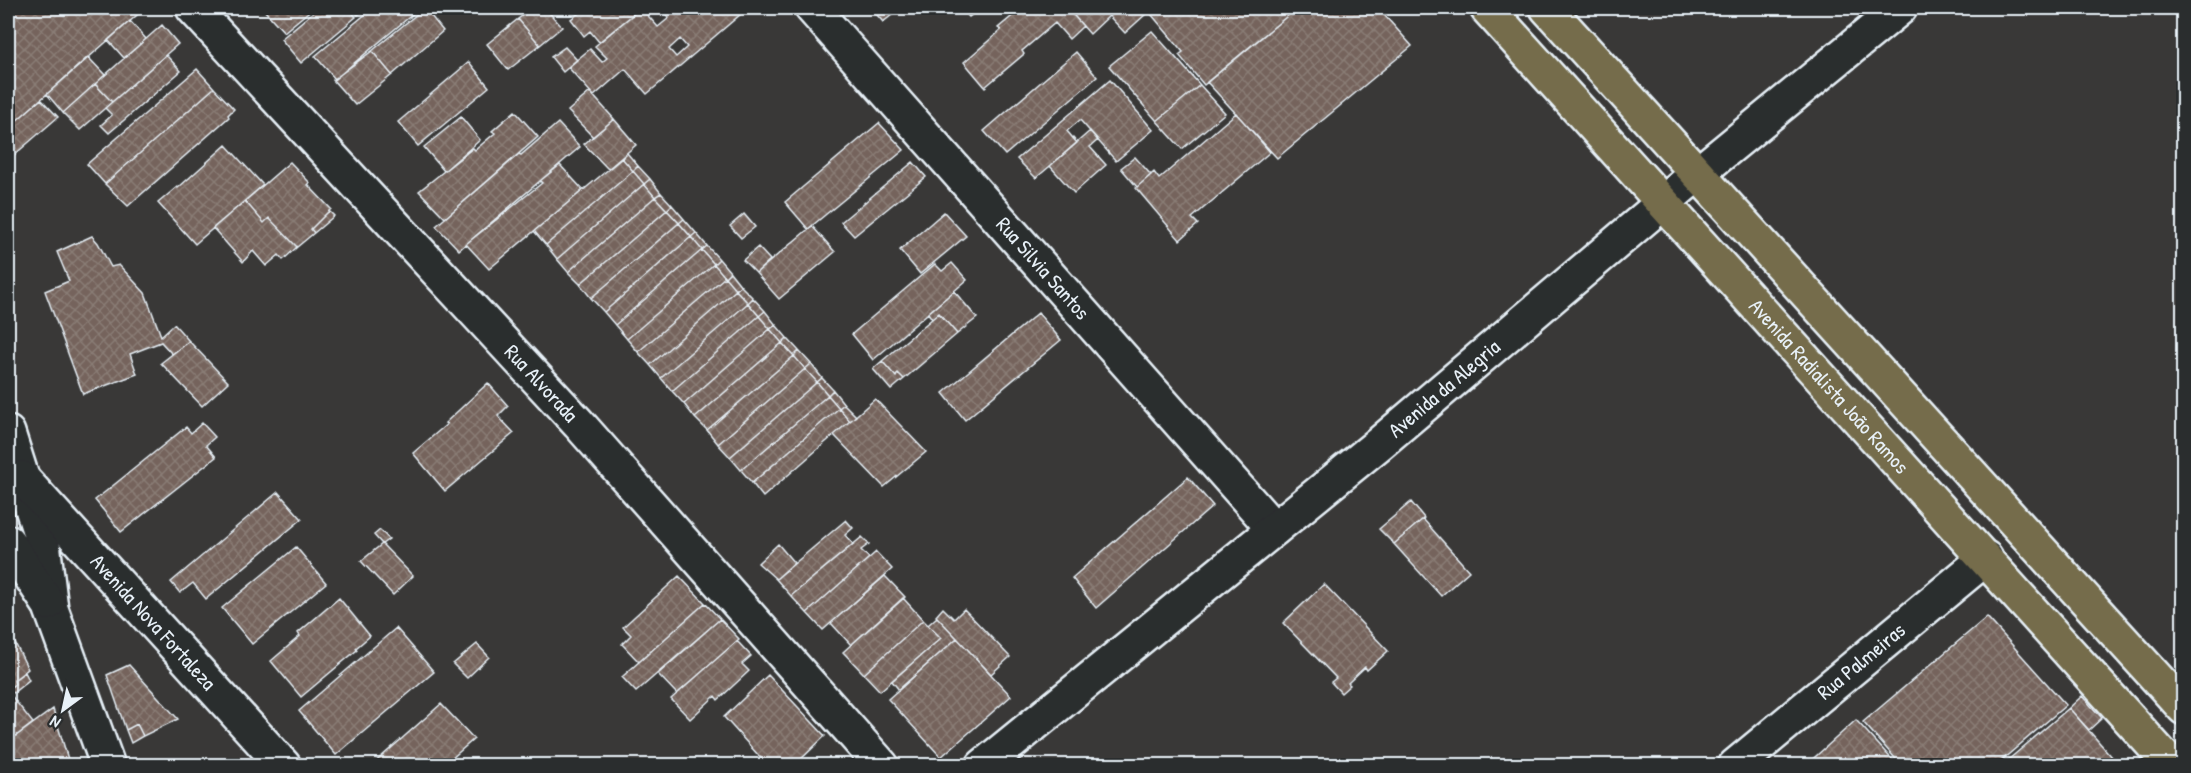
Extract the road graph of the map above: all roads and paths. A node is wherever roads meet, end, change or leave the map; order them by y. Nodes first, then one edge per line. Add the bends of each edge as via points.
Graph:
1 (193, 8) edge
2 (812, 8) edge
3 (1487, 8) edge
4 (1547, 8) edge
5 (1900, 8) edge
6 (1697, 174) junction
7 (1664, 202) junction
8 (8, 433) edge
9 (22, 478) junction
10 (1274, 529) junction
11 (8, 542) edge
12 (1986, 558) junction
13 (51, 609) junction
14 (2184, 708) edge
15 (108, 765) edge
16 (284, 765) edge
17 (882, 765) edge
18 (983, 765) edge
19 (1735, 765) edge
20 (2172, 765) edge

1 - 17 street, Rua Alvorada via 579,424
2 - 10 street, Rua Silvia Santos
3 - 7 main road, Avenida Radialista João Ramos
4 - 6 main road, Avenida Radialista João Ramos
5 - 6 street, Avenida da Alegria
6 - 7 street, Avenida da Alegria
6 - 14 main road, Avenida Radialista João Ramos
7 - 10 street, Avenida da Alegria
7 - 12 main road, Avenida Radialista João Ramos
8 - 9 street
9 - 13 street via 43,543
9 - 16 street, Avenida Nova Fortaleza
10 - 18 street, Avenida da Alegria
11 - 13 street
12 - 19 street, Rua Palmeiras
12 - 20 main road, Avenida Radialista João Ramos
13 - 15 street

